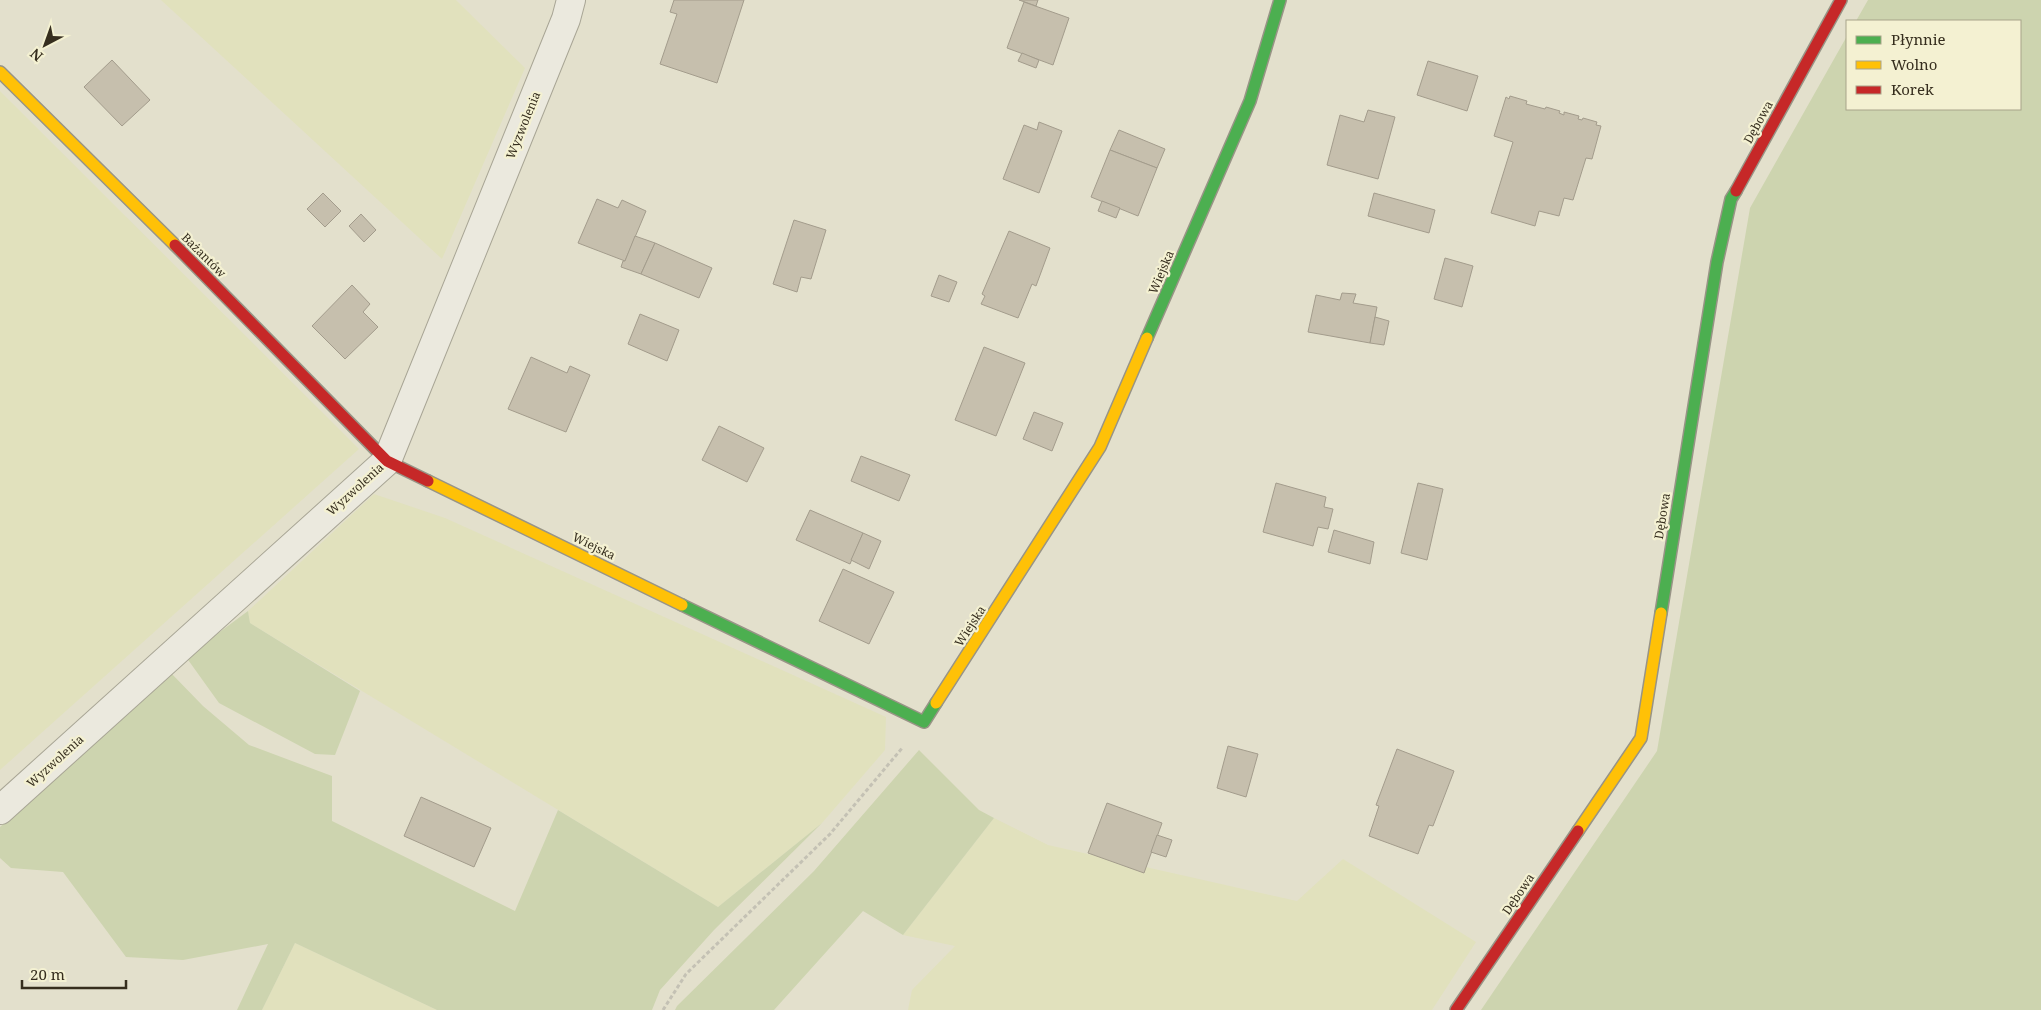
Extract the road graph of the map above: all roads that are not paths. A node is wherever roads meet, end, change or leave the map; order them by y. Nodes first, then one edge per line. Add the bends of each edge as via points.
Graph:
1 (571, 0) edge
2 (1280, 0) edge
3 (1841, 0) edge
4 (0, 72) edge
5 (387, 461) junction
6 (0, 810) edge
7 (1456, 1010) edge

1 - 5 street, Wyzwolenia
2 - 5 street, Wiejska via 1250,101 1100,447 924,722
3 - 7 street, Dębowa via 1731,199 1717,262 1641,738
4 - 5 street, Bażantów
5 - 6 street, Wyzwolenia

